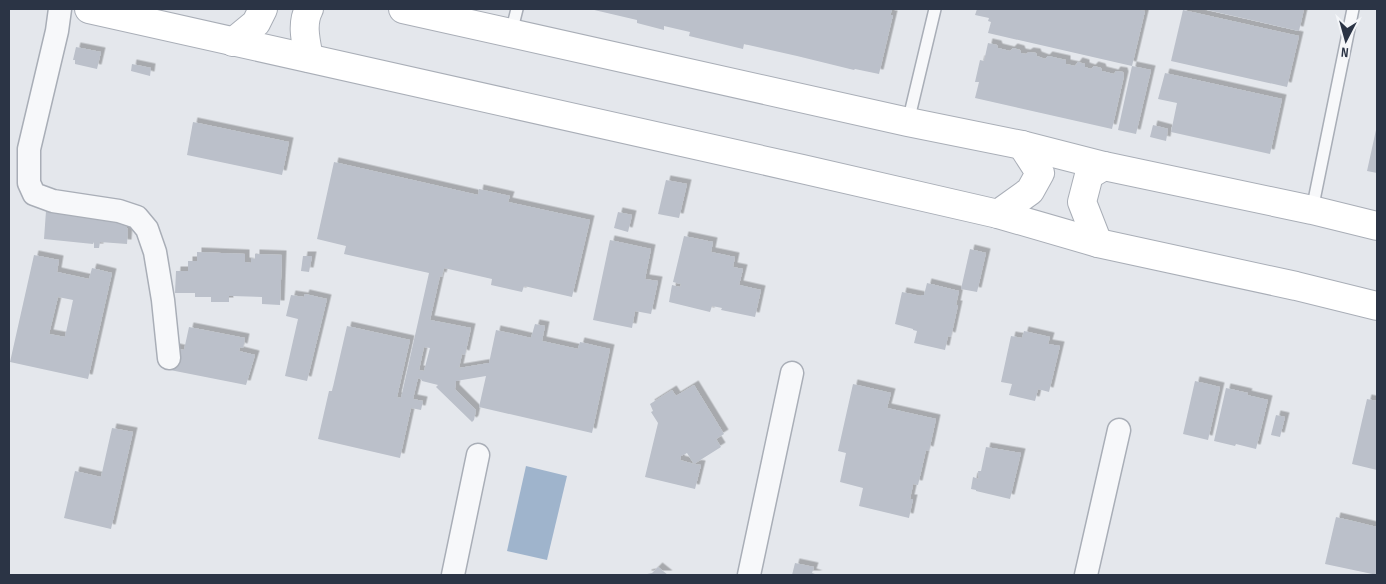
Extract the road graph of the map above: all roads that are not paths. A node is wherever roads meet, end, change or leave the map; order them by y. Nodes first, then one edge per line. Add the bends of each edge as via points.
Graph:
1 (60, 9) edge
2 (89, 9) edge
3 (263, 9) edge
4 (309, 9) edge
5 (403, 9) edge
6 (936, 9) edge
7 (1353, 9) edge
8 (514, 21) edge
9 (233, 42) junction
10 (309, 58) junction
11 (908, 122) junction
12 (1022, 145) junction
13 (1104, 166) junction
14 (1312, 210) junction
15 (998, 214) junction
16 (1377, 226) edge
17 (1098, 244) junction
18 (1377, 306) edge
19 (169, 358) dead end
20 (792, 373) dead end
21 (1119, 430) dead end
22 (478, 455) dead end
23 (454, 575) edge
24 (749, 575) edge
25 (1086, 575) edge

1 - 19 street via 29,149 29,182 34,194 53,201 120,211 136,217 146,229 155,252
2 - 9 main road
3 - 9 main road via 256,23
4 - 10 main road via 305,23
5 - 8 main road
6 - 11 lane
7 - 14 lane
8 - 11 main road
9 - 10 main road
10 - 15 main road
11 - 12 main road
12 - 13 main road
12 - 15 main road via 1040,173 1030,192
13 - 14 main road
13 - 17 main road via 1089,175 1082,202
14 - 16 main road
15 - 17 main road
17 - 18 main road
20 - 24 street
21 - 25 street
22 - 23 street

